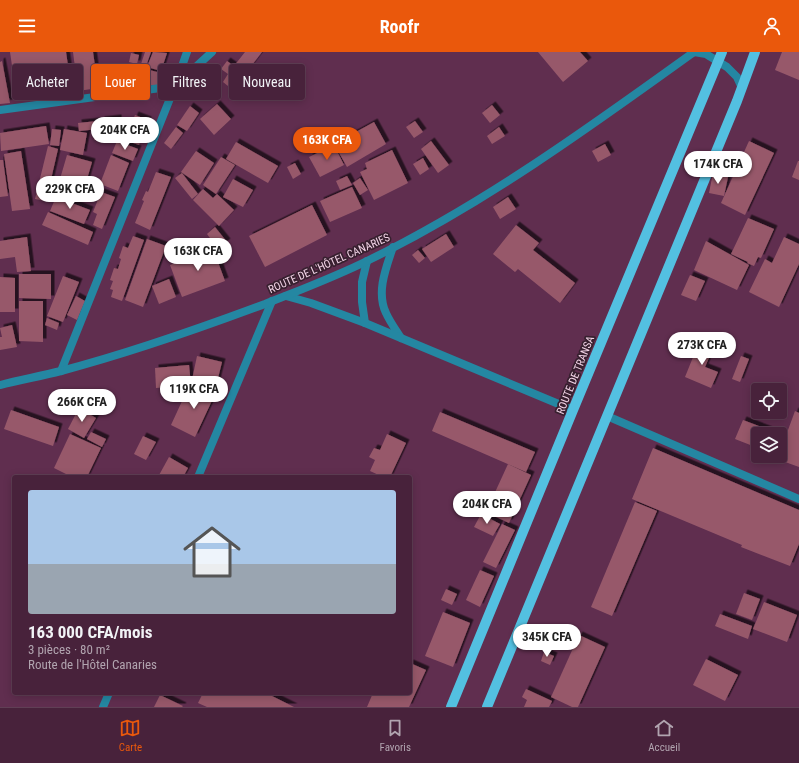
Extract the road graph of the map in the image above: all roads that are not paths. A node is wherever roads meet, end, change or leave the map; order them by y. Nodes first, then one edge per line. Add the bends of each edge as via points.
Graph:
1 (187, 52) edge
2 (212, 52) edge
3 (694, 52) edge
4 (755, 52) edge
5 (721, 56) edge
6 (183, 64) edge
7 (199, 64) edge
8 (158, 88) edge
9 (742, 88) junction
10 (169, 100) edge
11 (0, 110) edge
12 (393, 247) junction
13 (367, 261) junction
14 (286, 296) junction
15 (272, 301) junction
16 (365, 323) junction
17 (401, 338) junction
18 (61, 371) junction
19 (0, 385) edge
20 (573, 410) junction
21 (608, 416) junction
22 (199, 475) edge
23 (799, 499) edge
24 (108, 695) edge
25 (103, 707) edge
26 (451, 707) edge
27 (487, 707) edge

1 - 6 street
2 - 7 street
3 - 5 street, ROUTE DE L'HÔTEL CANARIES
3 - 12 street, ROUTE DE L'HÔTEL CANARIES via 517,175 444,220
4 - 9 main road
5 - 9 street, ROUTE DE L'HÔTEL CANARIES
5 - 20 main road, ROUTE DE TRANSA
8 - 11 street
9 - 21 main road
10 - 18 street
12 - 13 street, ROUTE DE L'HÔTEL CANARIES
12 - 17 street via 383,277 382,292 386,312
13 - 14 street, ROUTE DE L'HÔTEL CANARIES
13 - 16 street via 362,282
14 - 15 street, ROUTE DE L'HÔTEL CANARIES
14 - 16 street
15 - 18 street, ROUTE DE L'HÔTEL CANARIES via 181,335
15 - 22 street
16 - 17 street
17 - 20 street
18 - 19 street, ROUTE DE L'HÔTEL CANARIES
20 - 26 main road, ROUTE DE TRANSA
21 - 23 street
21 - 27 main road
24 - 25 street

